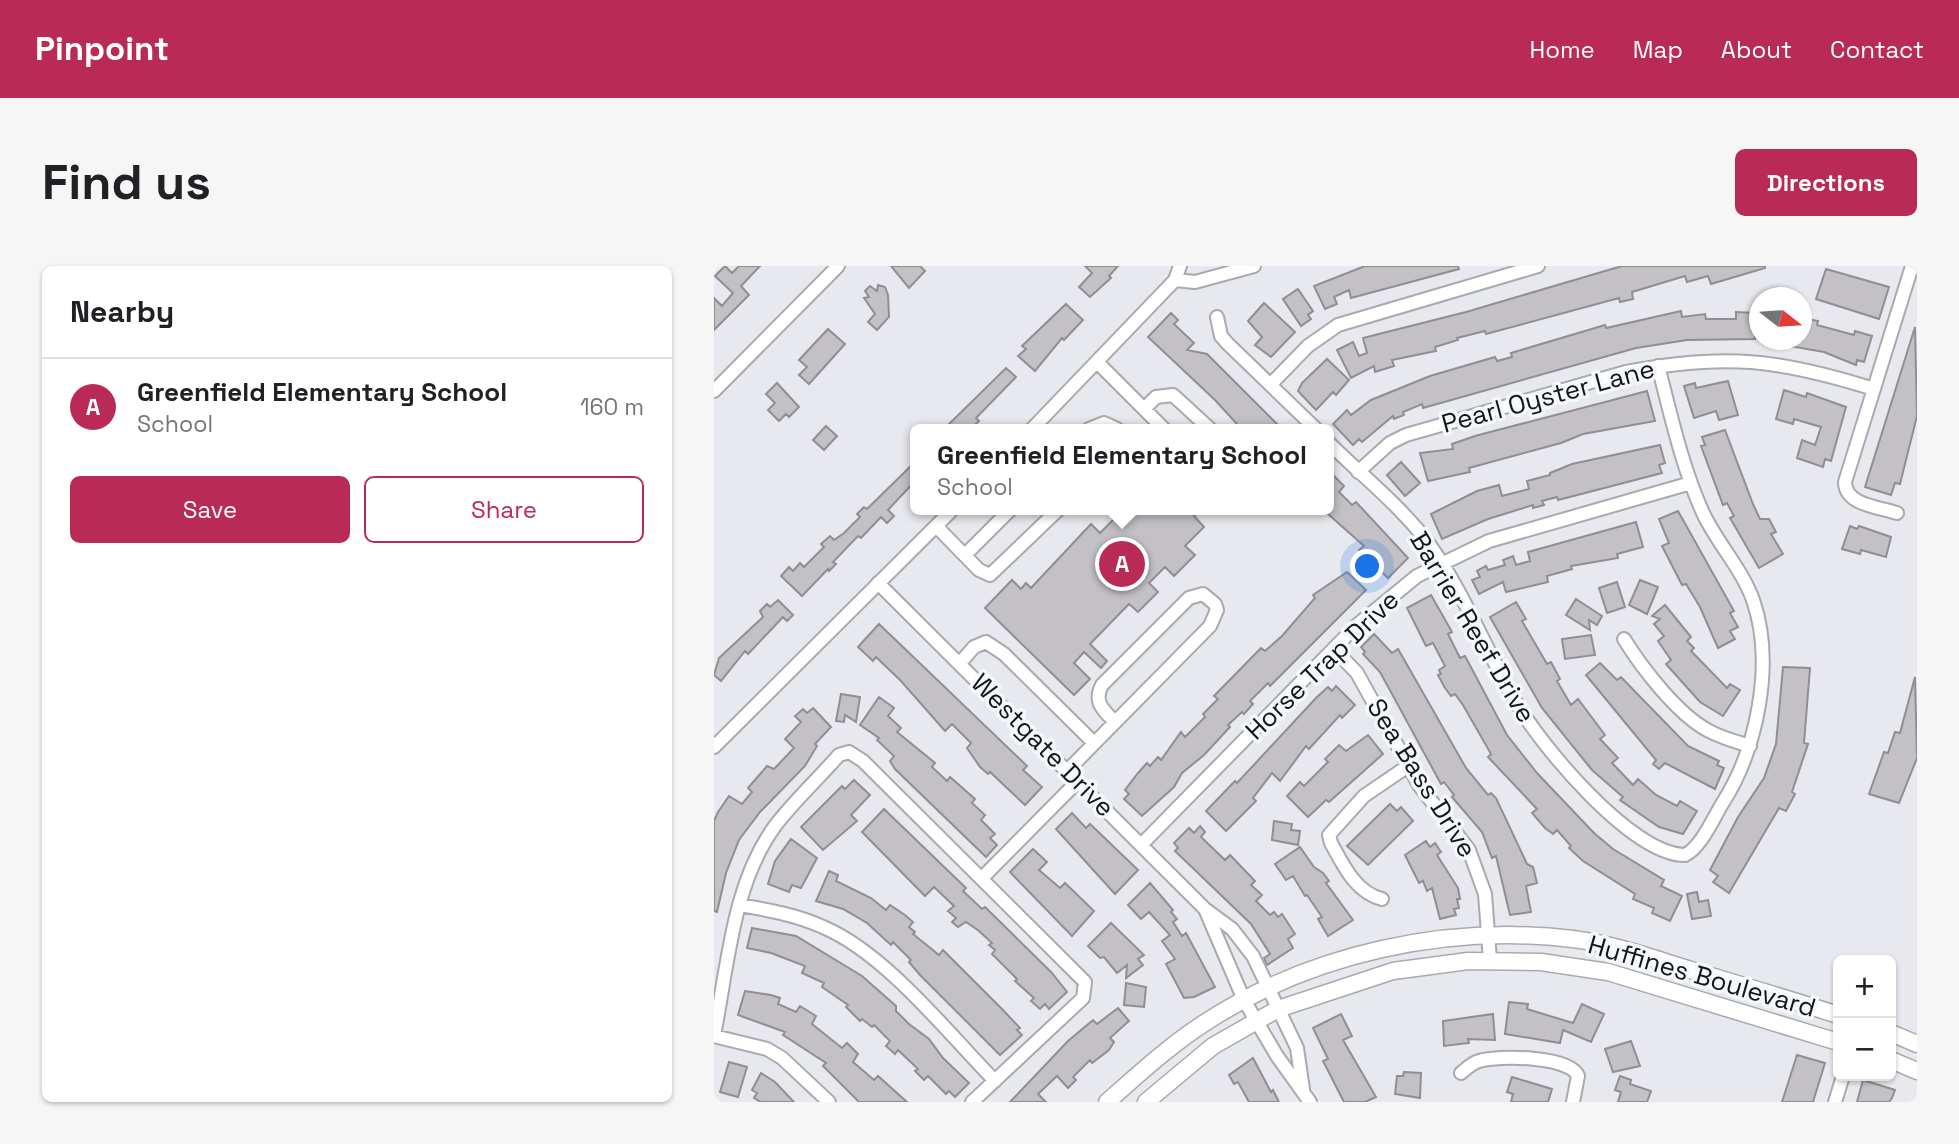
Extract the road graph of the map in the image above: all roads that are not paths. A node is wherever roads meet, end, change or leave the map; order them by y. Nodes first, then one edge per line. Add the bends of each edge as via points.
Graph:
1 (838, 266) edge
2 (1180, 266) edge
3 (1254, 266) edge
4 (1538, 266) edge
5 (1907, 267) edge
6 (1503, 271) edge
7 (1175, 280) junction
8 (1217, 317) dead end
9 (1098, 363) junction
10 (1658, 366) junction
11 (1271, 384) junction
12 (1874, 389) junction
13 (714, 391) edge
14 (1143, 409) junction
15 (1037, 424) edge
16 (1159, 424) edge
17 (1205, 424) edge
18 (1311, 424) edge
19 (1334, 448) edge
20 (1358, 472) junction
21 (1691, 483) junction
22 (1897, 513) dead end
23 (947, 515) edge
24 (1005, 515) edge
25 (1053, 515) edge
26 (936, 526) junction
27 (965, 555) junction
28 (1441, 562) junction
29 (878, 583) junction
30 (1624, 639) dead end
31 (1334, 649) junction
32 (960, 663) junction
33 (1115, 722) junction
34 (1094, 743) junction
35 (1751, 746) junction
36 (714, 747) edge
37 (1408, 766) junction
38 (1068, 770) junction
39 (1078, 781) junction
40 (1143, 844) junction
41 (983, 877) junction
42 (1382, 899) dead end
43 (740, 905) junction
44 (1205, 909) junction
45 (1490, 936) junction
46 (1490, 960) junction
47 (1267, 989) junction
48 (1244, 1000) junction
49 (1278, 1009) junction
50 (1833, 1013) edge
51 (1255, 1020) junction
52 (1896, 1035) edge
53 (714, 1036) edge
54 (1833, 1040) edge
55 (1917, 1044) edge
56 (1896, 1062) edge
57 (1917, 1071) edge
58 (1461, 1073) dead end
59 (995, 1081) junction
60 (1841, 1081) edge
61 (1303, 1089) junction
62 (829, 1102) edge
63 (972, 1102) edge
64 (1107, 1102) edge
65 (1146, 1102) edge
66 (1310, 1102) edge
67 (1573, 1102) edge
68 (1835, 1102) edge

1 - 13 street
2 - 7 street
3 - 7 street via 1195,282
4 - 6 street
5 - 12 street
6 - 11 street via 1338,325 1308,346
7 - 9 street
8 - 11 street via 1221,336
9 - 14 street
9 - 15 street
10 - 12 street, Pearl Oyster Lane via 1729,359 1780,364
10 - 20 street, Pearl Oyster Lane via 1431,426 1390,443
10 - 21 street
11 - 18 street
12 - 22 street via 1845,487 1852,499
14 - 16 street
14 - 17 street via 1156,397 1173,395
19 - 20 street, Barrier Reef Drive
20 - 28 street, Barrier Reef Drive via 1413,525
21 - 28 street, Horse Trap Drive via 1512,533
21 - 35 street via 1753,598 1760,672
23 - 26 street
24 - 27 street
25 - 27 street via 990,575
26 - 27 street
26 - 29 street
28 - 31 street, Horse Trap Drive via 1382,603
28 - 35 street, Barrier Reef Drive via 1517,704 1604,810 1627,830 1685,855 1730,792
29 - 32 street, Westgate Drive
29 - 36 street
30 - 35 street via 1692,719 1714,733
31 - 37 street, Sea Bass Drive via 1368,691
31 - 40 street, Horse Trap Drive
32 - 34 street via 986,642 1004,654
32 - 38 street, Westgate Drive
33 - 33 street via 1214,621 1217,610 1210,598 1203,594 1189,598 1102,685 1100,708
33 - 34 street
34 - 38 street
37 - 42 street via 1364,796 1329,835 1357,885
37 - 45 street, Sea Bass Drive via 1469,850 1480,874
38 - 39 street, Westgate Drive
39 - 40 street, Westgate Drive
39 - 41 street
40 - 44 street, Westgate Drive
41 - 43 street via 849,752 839,755 775,826 759,851
41 - 59 street via 1077,971 1086,988 1083,998
43 - 53 street
43 - 59 street via 802,919 846,939 901,984
44 - 47 street, Westgate Drive via 1244,942
44 - 48 street, Westgate Drive
45 - 46 street, Sea Bass Drive
45 - 47 main road, Huffines Boulevard via 1376,950 1322,965
45 - 50 main road, Huffines Boulevard via 1574,939 1612,947
46 - 49 main road, Huffines Boulevard via 1393,971
46 - 54 main road, Huffines Boulevard via 1608,972
47 - 48 main road, Huffines Boulevard
47 - 49 street, Westgate Drive
48 - 51 street, Westgate Drive
48 - 64 main road, Huffines Boulevard via 1160,1055
49 - 51 main road, Huffines Boulevard
49 - 61 street, Westgate Drive via 1297,1048
51 - 61 street, Westgate Drive
51 - 65 main road, Huffines Boulevard via 1213,1046
52 - 55 main road
53 - 62 street via 766,1049 782,1058
56 - 57 main road
58 - 67 street via 1477,1061 1504,1058 1568,1066 1578,1076
59 - 63 street
60 - 68 street
61 - 66 street, Westgate Drive

